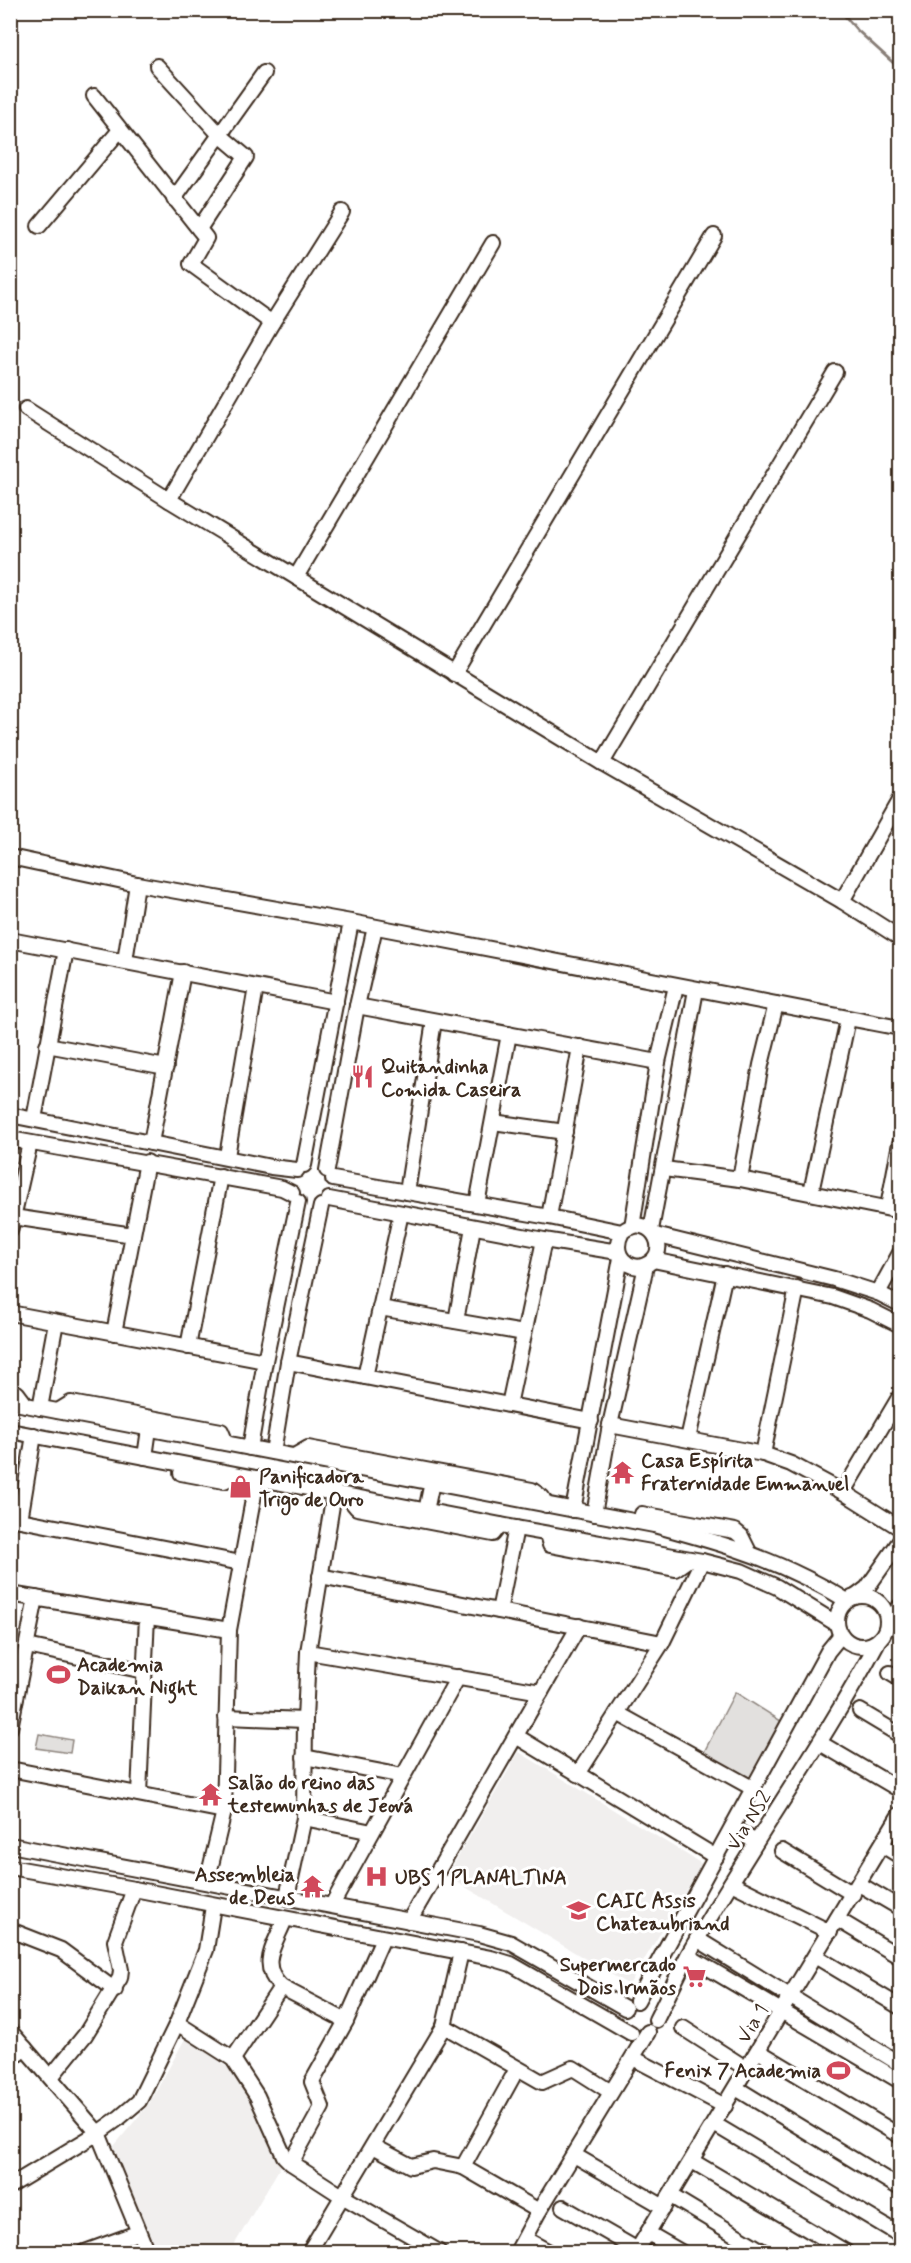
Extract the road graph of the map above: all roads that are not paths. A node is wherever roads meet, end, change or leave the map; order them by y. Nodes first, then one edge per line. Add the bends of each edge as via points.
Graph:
1 (156, 66) dead end
2 (264, 73) dead end
3 (94, 96) dead end
4 (120, 130) junction
5 (220, 135) junction
6 (174, 199) junction
7 (342, 212) dead end
8 (39, 226) dead end
9 (199, 230) junction
10 (714, 236) dead end
11 (493, 243) dead end
12 (272, 323) junction
13 (835, 372) dead end
14 (26, 409) dead end
15 (169, 500) junction
16 (296, 577) junction
17 (454, 674) junction
18 (602, 763) junction
19 (900, 799) edge
20 (10, 857) edge
21 (137, 884) junction
22 (842, 901) junction
23 (351, 922) junction
24 (375, 927) junction
25 (900, 938) edge
26 (10, 940) edge
27 (66, 950) junction
28 (125, 961) junction
29 (183, 972) junction
30 (676, 986) junction
31 (256, 987) junction
32 (696, 990) junction
33 (336, 1002) junction
34 (776, 1004) junction
35 (357, 1006) junction
36 (848, 1018) junction
37 (434, 1021) junction
38 (900, 1028) edge
39 (509, 1034) junction
40 (47, 1045) junction
41 (580, 1047) junction
42 (658, 1062) junction
43 (166, 1066) junction
44 (10, 1115) edge
45 (34, 1119) junction
46 (493, 1122) junction
47 (565, 1132) junction
48 (10, 1138) edge
49 (30, 1143) junction
50 (151, 1143) junction
51 (900, 1143) edge
52 (227, 1156) junction
53 (147, 1162) junction
54 (300, 1168) junction
55 (664, 1169) junction
56 (330, 1174) junction
57 (221, 1176) junction
58 (740, 1179) junction
59 (407, 1192) junction
60 (811, 1192) junction
61 (295, 1198) junction
62 (325, 1202) junction
63 (477, 1204) junction
64 (894, 1209) edge
65 (401, 1213) junction
66 (549, 1217) junction
67 (12, 1224) edge
68 (473, 1227) junction
69 (627, 1230) junction
70 (653, 1232) junction
71 (133, 1235) junction
72 (544, 1240) junction
73 (900, 1253) edge
74 (619, 1255) junction
75 (650, 1263) junction
76 (725, 1274) junction
77 (797, 1288) junction
78 (878, 1293) junction
79 (900, 1304) edge
80 (380, 1308) junction
81 (10, 1313) edge
82 (456, 1321) junction
83 (56, 1322) junction
84 (900, 1325) edge
85 (524, 1332) junction
86 (114, 1333) junction
87 (188, 1347) junction
88 (265, 1361) junction
89 (288, 1362) junction
90 (365, 1377) junction
91 (10, 1392) edge
92 (900, 1396) edge
93 (10, 1402) edge
94 (509, 1405) junction
95 (33, 1406) junction
96 (58, 1411) junction
97 (591, 1421) junction
98 (610, 1425) junction
99 (150, 1429) junction
100 (14, 1435) edge
101 (34, 1435) junction
102 (688, 1439) junction
103 (60, 1440) junction
104 (226, 1443) junction
105 (250, 1448) junction
106 (273, 1452) junction
107 (763, 1454) junction
108 (145, 1456) junction
109 (294, 1456) junction
110 (235, 1474) junction
111 (257, 1478) junction
112 (432, 1482) junction
113 (843, 1492) junction
114 (340, 1494) junction
115 (546, 1505) junction
116 (573, 1510) junction
117 (426, 1511) junction
118 (594, 1514) junction
119 (15, 1519) edge
120 (500, 1525) junction
121 (516, 1528) junction
122 (900, 1528) edge
123 (900, 1541) edge
124 (696, 1560) junction
125 (241, 1563) junction
126 (320, 1576) junction
127 (10, 1594) edge
128 (36, 1598) junction
129 (851, 1599) junction
130 (900, 1606) edge
131 (499, 1611) junction
132 (147, 1616) junction
133 (888, 1625) junction
134 (579, 1626) junction
135 (839, 1629) junction
136 (229, 1630) junction
137 (662, 1642) junction
138 (877, 1642) junction
139 (27, 1646) junction
140 (308, 1652) junction
141 (144, 1671) junction
142 (458, 1677) junction
143 (541, 1692) junction
144 (860, 1711) dead end
145 (617, 1713) junction
146 (226, 1717) junction
147 (305, 1720) junction
148 (10, 1728) edge
149 (900, 1735) edge
150 (516, 1736) junction
151 (820, 1743) junction
152 (304, 1757) junction
153 (10, 1769) edge
154 (579, 1774) junction
155 (403, 1776) junction
156 (754, 1789) junction
157 (900, 1790) edge
158 (139, 1794) junction
159 (224, 1810) junction
160 (900, 1814) edge
161 (304, 1818) junction
162 (732, 1828) junction
163 (372, 1832) junction
164 (756, 1842) junction
165 (724, 1844) junction
166 (10, 1845) edge
167 (882, 1845) junction
168 (782, 1851) dead end
169 (748, 1856) junction
170 (900, 1856) edge
171 (716, 1857) junction
172 (96, 1861) junction
173 (117, 1865) junction
174 (15, 1868) edge
175 (92, 1881) junction
176 (10, 1882) edge
177 (207, 1882) junction
178 (731, 1883) junction
179 (109, 1884) junction
180 (134, 1889) junction
181 (856, 1889) junction
182 (287, 1897) junction
183 (304, 1900) junction
184 (327, 1904) junction
185 (213, 1906) junction
186 (900, 1908) edge
187 (285, 1919) junction
188 (837, 1919) junction
189 (409, 1921) junction
190 (300, 1922) junction
191 (316, 1925) junction
192 (11, 1932) edge
193 (830, 1932) junction
194 (383, 1938) junction
195 (698, 1939) junction
196 (460, 1952) junction
197 (719, 1952) junction
198 (688, 1956) junction
199 (815, 1956) junction
200 (900, 1957) edge
201 (710, 1968) junction
202 (281, 1987) junction
203 (115, 1990) junction
204 (791, 1996) junction
205 (637, 2001) junction
206 (900, 2007) edge
207 (625, 2008) junction
208 (782, 2011) junction
209 (346, 2021) junction
210 (177, 2023) junction
211 (444, 2026) junction
212 (652, 2026) junction
213 (683, 2028) dead end
214 (10, 2031) edge
215 (631, 2033) junction
216 (25, 2048) junction
217 (758, 2051) junction
218 (633, 2058) junction
219 (233, 2059) junction
220 (10, 2060) edge
221 (900, 2064) edge
222 (517, 2069) junction
223 (747, 2069) junction
224 (51, 2077) junction
225 (900, 2081) edge
226 (736, 2088) junction
227 (611, 2092) junction
228 (725, 2106) junction
229 (714, 2124) junction
230 (98, 2133) junction
231 (900, 2136) edge
232 (373, 2146) junction
233 (574, 2155) junction
234 (692, 2161) junction
235 (291, 2163) junction
236 (462, 2167) junction
237 (10, 2186) edge
238 (900, 2188) edge
239 (342, 2196) junction
240 (668, 2201) junction
241 (563, 2207) dead end
242 (539, 2211) junction
243 (137, 2233) junction
244 (648, 2233) junction
245 (900, 2235) edge
246 (525, 2239) junction
247 (637, 2251) edge
248 (85, 2253) edge
249 (147, 2253) edge
250 (309, 2253) edge
251 (439, 2253) edge
252 (517, 2253) edge
253 (549, 2253) edge
254 (681, 2253) edge
255 (764, 2253) edge
256 (846, 2253) edge

1 - 5 street
2 - 5 street
3 - 4 street
4 - 6 street
4 - 8 street
5 - 6 street
5 - 9 street via 246,158
6 - 9 street
7 - 12 street
9 - 12 street via 206,238 191,264
10 - 17 street
11 - 16 street
12 - 15 street
13 - 18 street
14 - 15 street
15 - 16 street
16 - 17 street
17 - 18 street
18 - 22 street
19 - 22 street
20 - 21 street
21 - 23 street
21 - 28 street
22 - 25 street
23 - 24 street
23 - 33 street
24 - 30 street
24 - 35 street
26 - 27 street
27 - 28 street
27 - 40 street
28 - 29 street
29 - 31 street
29 - 43 street
30 - 32 street
30 - 42 street
31 - 33 street
31 - 52 street
32 - 34 street
32 - 55 street
33 - 54 street
34 - 36 street
34 - 58 street
35 - 37 street
35 - 56 street
36 - 38 street
36 - 60 street
37 - 39 street
37 - 59 street
39 - 41 street
39 - 46 street
40 - 43 street
40 - 45 street
41 - 42 street
41 - 47 street
42 - 69 street
43 - 50 street
44 - 45 street
45 - 50 street
46 - 47 street
46 - 63 street
47 - 66 street
48 - 49 street
49 - 53 street
49 - 67 street
50 - 52 street
51 - 64 street
52 - 54 street via 271,1167
53 - 57 street
53 - 71 street
54 - 56 street via 316,1164
54 - 61 street via 291,1181
55 - 58 street
55 - 70 street
56 - 59 street
56 - 62 street via 333,1193
57 - 61 street via 282,1188
57 - 87 street
58 - 60 street
59 - 63 street
60 - 64 street
61 - 62 street via 309,1207
61 - 88 street
62 - 65 street
62 - 89 street
63 - 66 street
65 - 68 street
65 - 80 street
66 - 69 street
67 - 71 street
68 - 72 street
68 - 82 street
69 - 70 street via 645,1227
69 - 74 street via 617,1245
70 - 75 street via 659,1248
70 - 78 street
71 - 86 street
72 - 74 street
72 - 85 street
73 - 78 street
74 - 75 street via 632,1266
74 - 97 street
75 - 76 street
75 - 98 street
76 - 77 street
76 - 102 street
77 - 84 street via 870,1310
77 - 107 street
78 - 79 street
80 - 82 street
80 - 90 street
81 - 83 street
82 - 85 street
83 - 86 street
83 - 95 street
85 - 94 street
86 - 87 street
87 - 88 street
88 - 105 street
89 - 90 street
89 - 106 street
90 - 94 street
91 - 95 street
92 - 113 street
93 - 95 street
94 - 97 street
95 - 96 street
96 - 99 street
96 - 104 street via 71,1402 209,1428 221,1431
97 - 116 street
98 - 102 street
98 - 118 street
99 - 104 street
99 - 108 street
100 - 101 street
101 - 103 street
101 - 119 street
102 - 107 street
103 - 108 street
103 - 110 street via 71,1452 224,1481
104 - 105 street
105 - 106 street
106 - 109 street
107 - 113 street
108 - 110 street
109 - 112 street
109 - 115 street via 308,1448 532,1490
110 - 111 street
111 - 114 street
111 - 125 street
112 - 115 street
112 - 117 street
113 - 122 street
114 - 117 street
114 - 120 street via 357,1508 470,1530 493,1534
114 - 126 street
115 - 116 street
116 - 118 street
117 - 120 street
118 - 129 street via 654,1525 749,1552
119 - 125 street
120 - 121 street
121 - 124 street
121 - 131 street
123 - 129 street via 867,1588
124 - 135 street via 741,1571 777,1587
124 - 137 street
125 - 136 street
126 - 131 street
126 - 140 street
127 - 128 street
128 - 132 street
128 - 139 street
129 - 133 street via 864,1596 879,1602
129 - 135 street via 837,1616
130 - 133 street
131 - 134 street
132 - 136 street
132 - 141 street
133 - 138 street
134 - 137 street
134 - 143 street
135 - 138 street via 848,1642 857,1646
135 - 156 street, Via NS2
136 - 146 street
137 - 145 street
138 - 151 street, Via NS2
139 - 141 street
139 - 148 street
140 - 142 street
140 - 147 street
141 - 158 street
142 - 143 street
142 - 155 street
143 - 150 street
144 - 149 street
145 - 154 street
145 - 156 street
146 - 147 street
146 - 159 street
147 - 152 street
150 - 154 street
150 - 189 street
151 - 157 street
151 - 164 street, Via NS2
152 - 155 street
152 - 161 street
153 - 158 street
154 - 171 street
155 - 163 street
156 - 162 street, Via NS2
158 - 159 street
159 - 177 street
160 - 167 street, Via 1
161 - 163 street
161 - 182 street
162 - 164 street
162 - 165 street, Via NS2
163 - 184 street
164 - 169 street, Via NS2
165 - 169 street
165 - 171 street, Via NS2
166 - 172 street
167 - 170 street
167 - 181 street, Via 1
168 - 181 street
169 - 178 street, Via NS2
171 - 205 street, Via NS2
172 - 173 street
172 - 175 street
173 - 177 street
173 - 179 street via 111,1871
174 - 175 street
174 - 176 street
175 - 179 street
177 - 182 street
178 - 193 street
178 - 195 street, Via NS2
179 - 180 street
180 - 185 street
180 - 203 street via 115,1941 121,1970
181 - 186 street
181 - 188 street, Via 1
182 - 183 street
183 - 184 street
183 - 190 street
184 - 189 street
184 - 191 street via 317,1911
185 - 187 street
185 - 210 street via 206,1950
187 - 190 street
187 - 202 street via 268,1962
188 - 193 street, Via 1
188 - 200 street
189 - 207 street via 511,1943
190 - 191 street
191 - 194 street
192 - 203 street via 61,1950
193 - 199 street, Via 1
194 - 196 street
194 - 209 street
195 - 197 street
195 - 198 street, Via NS2
196 - 211 street
196 - 215 street via 512,1964
197 - 201 street
197 - 204 street
198 - 201 street
198 - 212 street, Via NS2
199 - 204 street, Via 1
199 - 206 street
201 - 208 street
202 - 209 street
202 - 219 street
203 - 224 street
204 - 208 street, Via 1
204 - 221 street
205 - 207 street
205 - 212 street via 649,2004 655,2014
207 - 215 street via 622,2022
208 - 217 street, Via 1
208 - 225 street
209 - 235 street via 312,2082 322,2107
210 - 219 street
210 - 230 street via 139,2101
211 - 222 street
211 - 232 street
212 - 215 street via 643,2034
212 - 218 street, Via NS2
213 - 223 street
214 - 216 street
216 - 220 street
216 - 224 street
217 - 223 street, Via 1
217 - 231 street
218 - 227 street, Via NS2
218 - 228 street
219 - 235 street
222 - 227 street via 542,2082 573,2068
222 - 236 street
223 - 226 street, Via 1
224 - 230 street
226 - 228 street, Via 1
226 - 238 street
227 - 233 street, Via NS2
228 - 229 street, Via 1
229 - 234 street, Via 1
229 - 245 street
230 - 237 street
230 - 243 street
232 - 236 street via 411,2166 433,2161
232 - 239 street
233 - 240 street
233 - 242 street, Via NS2
234 - 240 street, Via 1
234 - 256 street
235 - 239 street
236 - 242 street
239 - 250 street
239 - 251 street
240 - 244 street, Via 1
240 - 255 street
241 - 247 street
242 - 246 street, Via NS2
243 - 248 street
243 - 249 street
244 - 247 street, Via 1
244 - 254 street
246 - 252 street, Via NS2
246 - 253 street

